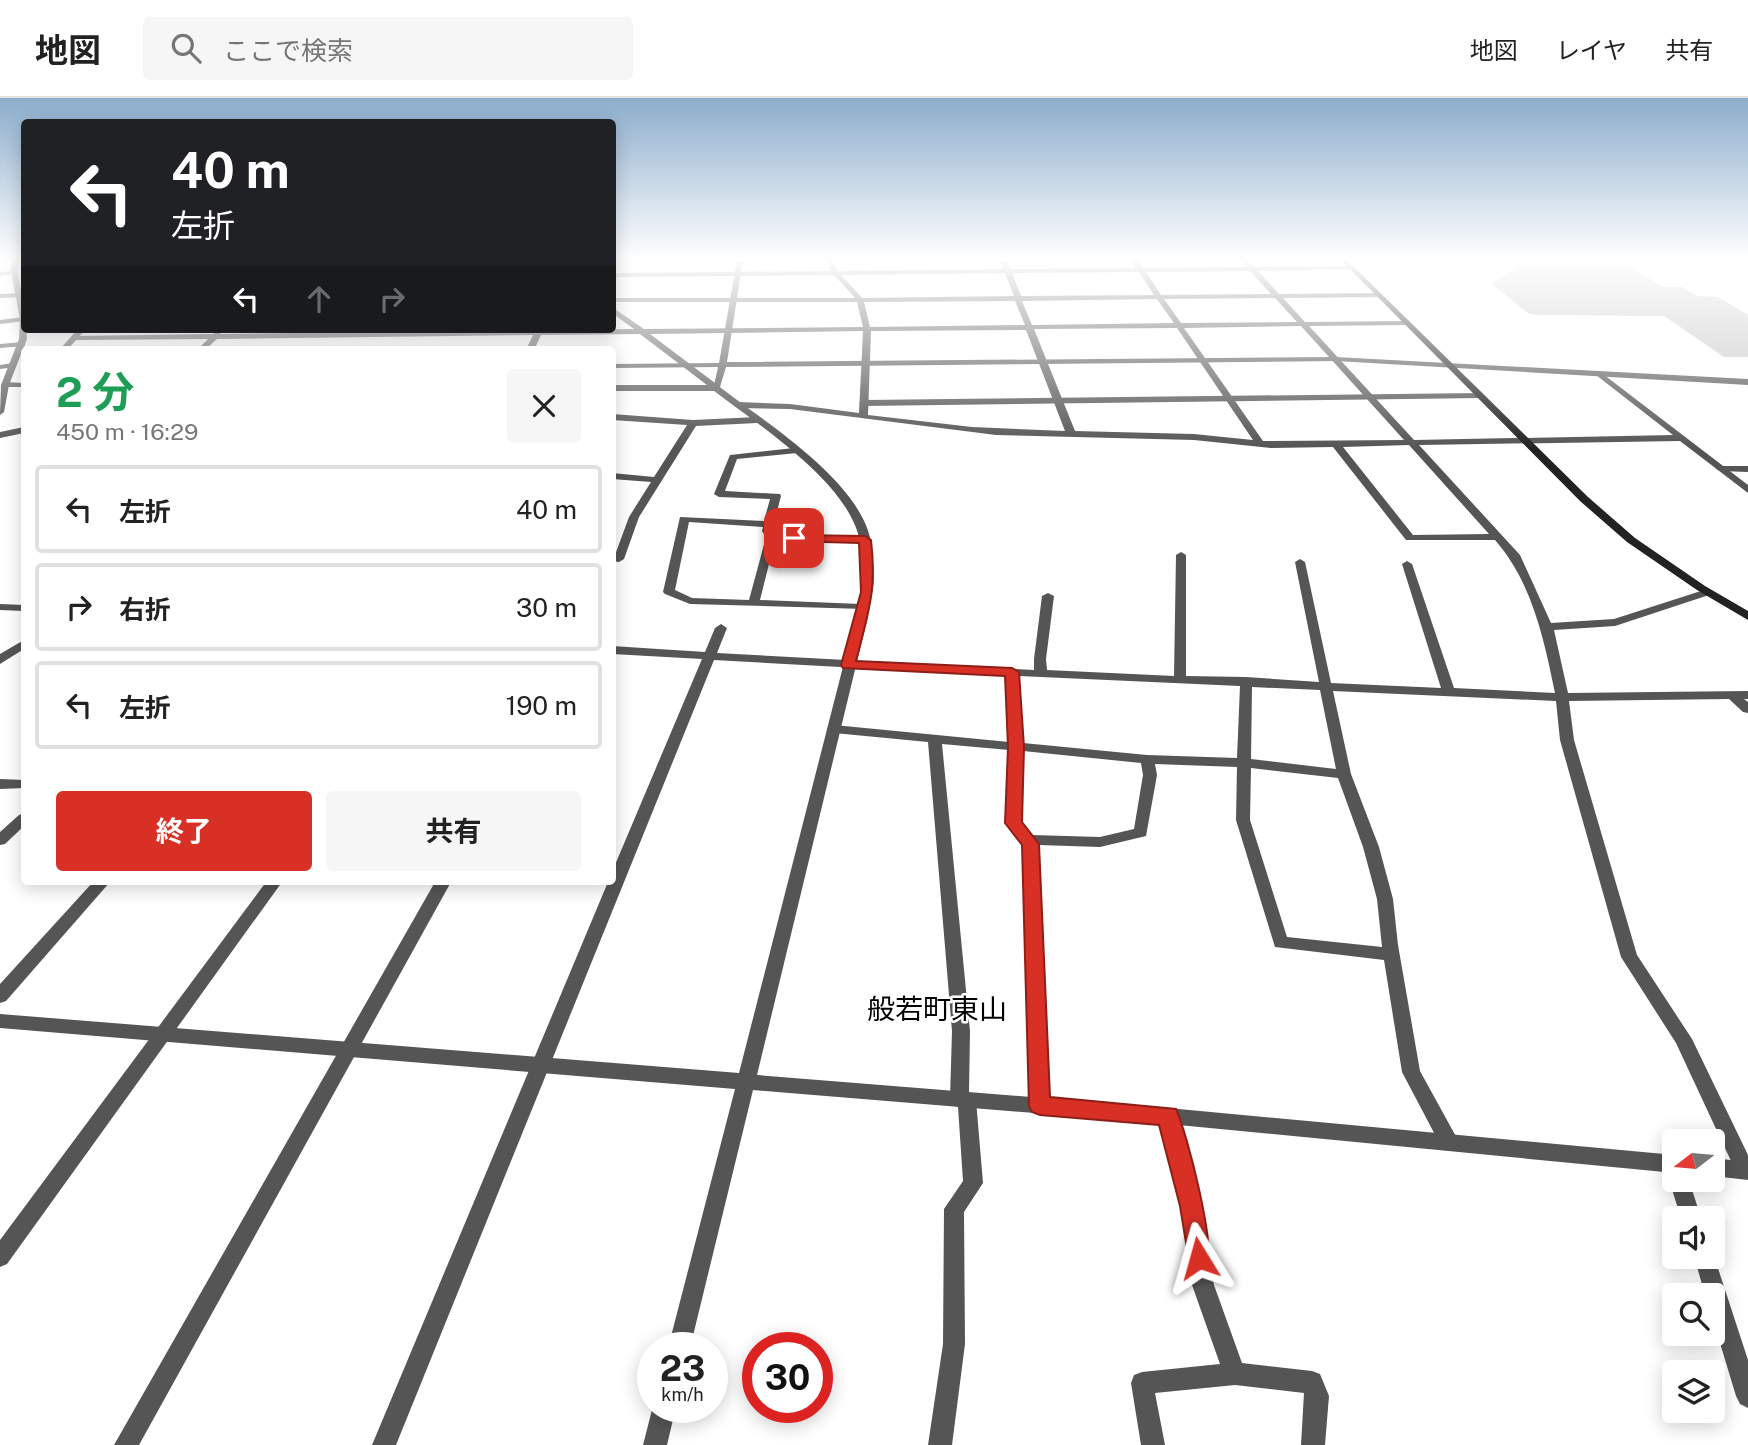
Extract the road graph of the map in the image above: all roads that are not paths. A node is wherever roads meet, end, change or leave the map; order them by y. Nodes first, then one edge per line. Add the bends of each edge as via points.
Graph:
1 (630, 323) edge
2 (730, 323) edge
3 (866, 323) edge
4 (1027, 323) edge
5 (1406, 323) joint
6 (1304, 324) junction
7 (1178, 325) junction
8 (1029, 327) junction
9 (868, 329) junction
10 (729, 330) junction
11 (616, 331) edge
12 (641, 331) junction
13 (23, 333) edge
14 (78, 333) edge
15 (219, 333) edge
16 (466, 333) edge
17 (356, 336) edge
18 (74, 338) junction
19 (22, 344) joint
20 (0, 346) edge
21 (21, 346) edge
22 (67, 346) edge
23 (205, 346) edge
24 (1336, 359) junction
25 (1204, 360) junction
26 (1044, 362) junction
27 (21, 364) edge
28 (865, 364) junction
29 (12, 365) junction
30 (1448, 365) junction
31 (616, 366) edge
32 (686, 366) junction
33 (722, 366) junction
34 (0, 367) edge
35 (1599, 373) junction
36 (1748, 382) edge
37 (5, 385) junction
38 (21, 385) edge
39 (616, 388) edge
40 (716, 388) junction
41 (1480, 396) junction
42 (1372, 398) junction
43 (1231, 399) junction
44 (1059, 401) junction
45 (863, 403) junction
46 (739, 405) junction
47 (0, 408) edge
48 (616, 417) edge
49 (863, 417) junction
50 (757, 420) junction
51 (693, 423) junction
52 (21, 431) edge
53 (0, 435) edge
54 (1071, 435) junction
55 (1681, 438) junction
56 (1525, 442) junction
57 (1413, 443) junction
58 (1260, 444) junction
59 (1336, 444) junction
60 (794, 451) junction
61 (1720, 468) junction
62 (1748, 469) edge
63 (616, 477) edge
64 (657, 480) junction
65 (1748, 490) edge
66 (768, 524) junction
67 (771, 537) junction
68 (1498, 537) junction
69 (865, 540) junction
70 (1181, 555) dead end
71 (616, 559) edge
72 (1300, 562) dead end
73 (1407, 564) dead end
74 (1708, 592) junction
75 (1048, 596) dead end
76 (754, 602) junction
77 (0, 607) edge
78 (861, 607) junction
79 (21, 608) edge
80 (1748, 616) edge
81 (1547, 627) junction
82 (721, 628) dead end
83 (21, 646) edge
84 (616, 649) edge
85 (709, 655) junction
86 (0, 660) edge
87 (848, 665) junction
88 (1012, 672) junction
89 (1041, 673) junction
90 (1180, 679) junction
91 (1246, 681) junction
92 (1327, 685) junction
93 (1448, 691) junction
94 (1731, 694) junction
95 (1748, 695) edge
96 (1562, 697) junction
97 (1748, 709) edge
98 (834, 729) junction
99 (935, 740) junction
100 (1016, 747) junction
101 (1147, 759) junction
102 (1245, 763) junction
103 (1344, 774) junction
104 (0, 784) edge
105 (21, 784) edge
106 (21, 821) edge
107 (0, 840) edge
108 (1027, 840) junction
109 (616, 882) edge
110 (99, 885) edge
111 (272, 885) edge
112 (441, 885) edge
113 (615, 885) edge
114 (1391, 954) junction
115 (0, 996) edge
116 (0, 1021) edge
117 (162, 1034) junction
118 (348, 1049) junction
119 (541, 1065) junction
120 (744, 1082) junction
121 (963, 1099) junction
122 (1040, 1106) junction
123 (1168, 1116) junction
124 (1449, 1142) junction
125 (1662, 1163) edge
126 (1726, 1168) edge
127 (1747, 1170) edge
128 (0, 1257) edge
129 (1707, 1269) edge
130 (683, 1332) edge
131 (1235, 1374) junction
132 (1748, 1396) edge
133 (660, 1423) edge
134 (127, 1445) edge
135 (383, 1445) edge
136 (655, 1445) edge
137 (940, 1445) edge
138 (1153, 1445) edge
139 (1313, 1445) edge

1 - 12 street
2 - 10 street
3 - 9 street
4 - 8 street
5 - 6 street
5 - 30 main road
6 - 7 street
6 - 24 street
7 - 8 street
7 - 25 street
8 - 9 street
8 - 26 street
9 - 10 street
9 - 28 street
10 - 12 street
10 - 33 street
11 - 12 street
12 - 32 street
13 - 19 street
14 - 18 street
15 - 17 street
15 - 18 street
15 - 23 street
16 - 17 street
18 - 22 street
19 - 20 street
21 - 29 street
24 - 25 street
24 - 30 street
24 - 42 street
25 - 26 street
25 - 43 street
26 - 28 street
26 - 44 street
27 - 29 street
28 - 33 street
28 - 45 street
29 - 34 street
29 - 37 street
30 - 35 street
30 - 41 main road
31 - 32 street
32 - 33 street
32 - 40 street
33 - 40 street
35 - 36 street
35 - 55 street
37 - 38 street
37 - 47 street
39 - 40 street
40 - 46 street
41 - 42 street
41 - 56 main road
42 - 43 street
42 - 57 street
43 - 44 street
43 - 58 street
44 - 45 street
44 - 54 street
45 - 49 street
46 - 49 street via 792,406
46 - 50 street
48 - 51 street
49 - 54 street via 969,432
50 - 51 street
50 - 60 street
51 - 64 street
52 - 53 street
54 - 58 street via 1194,437
55 - 56 street
55 - 61 street
56 - 57 street
56 - 74 main road via 1631,540
57 - 59 street
57 - 68 street
58 - 59 street
59 - 68 street via 1410,538
60 - 66 street via 733,457 719,494 776,496
60 - 69 street via 840,492
61 - 62 street
61 - 65 street
63 - 64 street
64 - 71 street
66 - 67 street
66 - 76 street via 684,519 669,592 690,601
67 - 69 street
67 - 76 street
68 - 81 street via 1516,557
69 - 78 street via 867,592
70 - 90 street
72 - 92 street
73 - 93 street
74 - 80 main road
74 - 81 street via 1615,622
75 - 89 street
76 - 78 street
77 - 79 street
78 - 87 street
81 - 96 street
82 - 85 street
83 - 86 street
84 - 85 street
85 - 87 street
85 - 109 street
87 - 88 street
87 - 98 street
88 - 89 street
88 - 100 street
89 - 90 street
90 - 91 street
91 - 92 street
91 - 102 street
92 - 93 street
92 - 103 street
93 - 96 street
94 - 95 street
94 - 96 street
94 - 97 street
96 - 127 street via 1567,740 1629,957 1683,1038
98 - 99 street
98 - 120 street
99 - 100 street
99 - 121 street
100 - 101 street
100 - 108 street via 1013,823
101 - 102 street
101 - 108 street via 1150,775 1141,832 1100,842
102 - 103 street
102 - 114 street via 1242,820 1281,943
103 - 114 street via 1385,899
104 - 105 street
106 - 107 street
108 - 122 street via 1031,844
110 - 115 street
111 - 117 street
112 - 118 street
113 - 119 street
114 - 124 street via 1411,1072
116 - 117 street
117 - 118 street
117 - 128 street
118 - 119 street
118 - 134 street
119 - 120 street
119 - 135 street
120 - 121 street
120 - 130 street
121 - 122 street
121 - 137 street via 973,1182 954,1209 954,1344
122 - 123 street
123 - 124 street
123 - 131 street via 1191,1206 1203,1285
124 - 125 street
126 - 127 street
129 - 132 street
131 - 138 street via 1142,1383
131 - 139 street via 1312,1382 1317,1395
133 - 136 street

